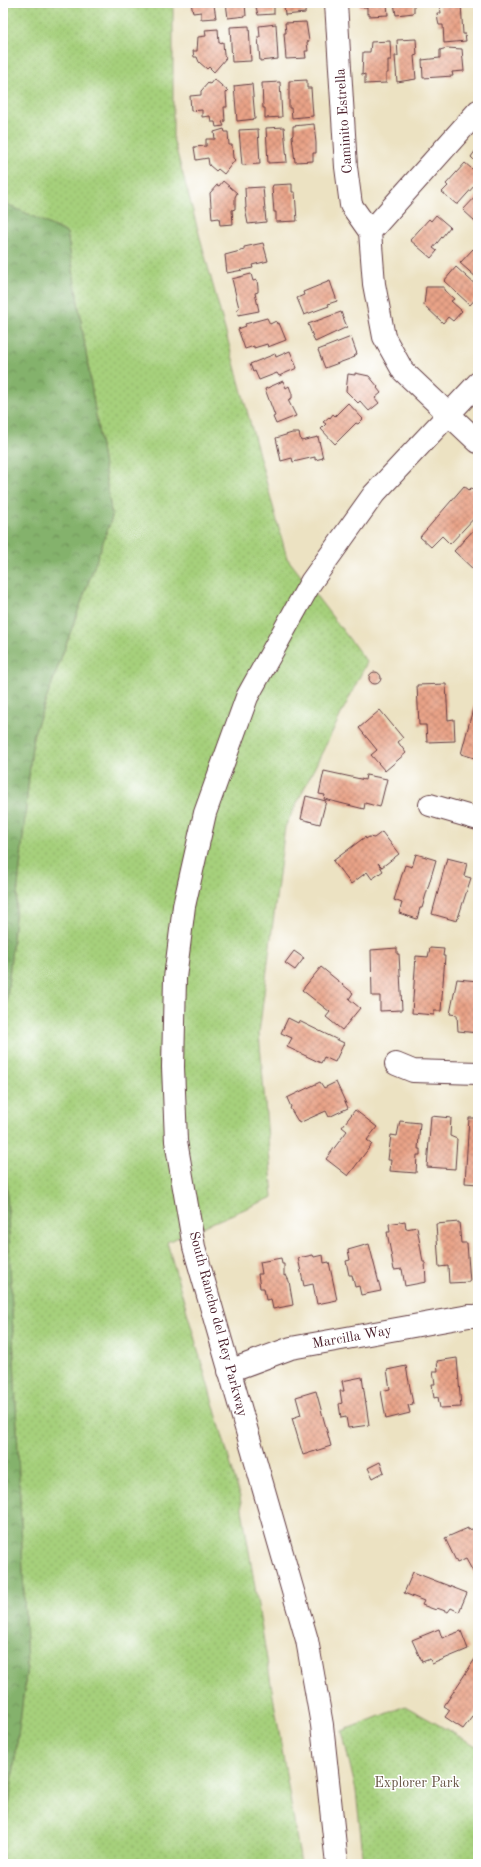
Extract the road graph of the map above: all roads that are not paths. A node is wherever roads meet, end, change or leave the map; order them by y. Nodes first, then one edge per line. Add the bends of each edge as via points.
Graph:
1 (336, 3) edge
2 (478, 111) edge
3 (370, 232) junction
4 (478, 383) edge
5 (448, 415) junction
6 (478, 442) edge
7 (430, 805) dead end
8 (478, 819) edge
9 (396, 1064) dead end
10 (478, 1073) edge
11 (478, 1316) edge
12 (229, 1371) junction
13 (337, 1864) edge

1 - 3 street, Caminito Estrella via 346,167 351,205
2 - 3 street
3 - 5 street via 374,284 384,337 403,371
4 - 5 street, South Rancho del Rey Parkway
5 - 6 street
5 - 12 street, South Rancho del Rey Parkway via 374,494 311,582 247,697 205,813 184,906 175,978 175,1119 176,1141 194,1247
7 - 8 street
9 - 10 street via 414,1071
11 - 12 street, Marcilla Way via 290,1348
12 - 13 street, South Rancho del Rey Parkway via 307,1640 322,1725

